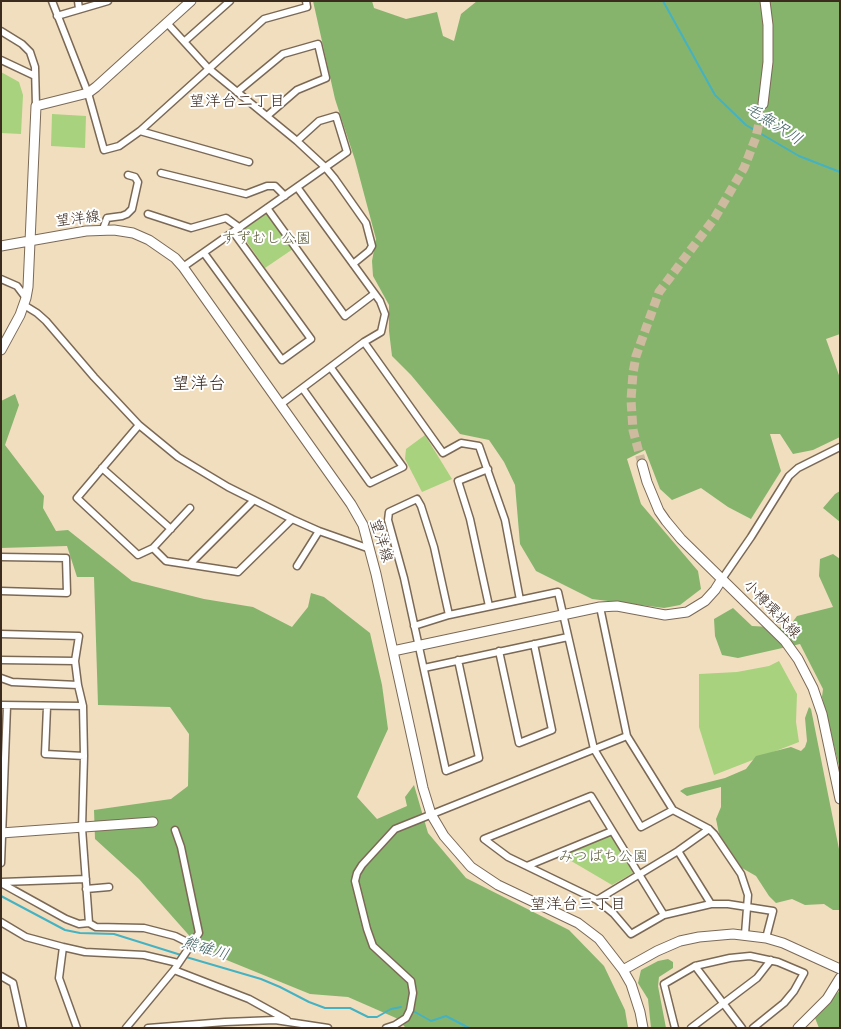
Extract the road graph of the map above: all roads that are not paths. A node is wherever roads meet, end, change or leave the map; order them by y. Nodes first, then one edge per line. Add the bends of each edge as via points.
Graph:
1 (52, 1) edge
2 (78, 1) edge
3 (108, 1) edge
4 (191, 1) edge
5 (230, 1) edge
6 (306, 1) edge
7 (765, 1) edge
8 (79, 9) junction
9 (58, 16) junction
10 (167, 23) junction
11 (1, 32) edge
12 (185, 41) junction
13 (1, 60) edge
14 (208, 68) junction
15 (35, 76) junction
16 (237, 92) junction
17 (88, 93) junction
18 (762, 104) tunnel mouth
19 (36, 106) junction
20 (268, 116) junction
21 (140, 130) junction
22 (297, 141) junction
23 (249, 162) dead end
24 (325, 167) junction
25 (161, 173) dead end
26 (128, 175) dead end
27 (297, 187) junction
28 (285, 196) junction
29 (267, 208) junction
30 (148, 214) dead end
31 (240, 228) junction
32 (103, 229) junction
33 (234, 233) junction
34 (29, 241) junction
35 (1, 246) edge
36 (204, 253) junction
37 (353, 264) junction
38 (183, 267) junction
39 (1, 279) edge
40 (374, 294) junction
41 (25, 301) junction
42 (364, 342) junction
43 (1, 350) edge
44 (331, 368) junction
45 (303, 389) junction
46 (281, 404) junction
47 (139, 425) junction
48 (840, 447) edge
49 (642, 464) tunnel mouth
50 (102, 468) junction
51 (488, 469) junction
52 (254, 500) junction
53 (190, 508) dead end
54 (292, 519) junction
55 (171, 529) junction
56 (319, 531) junction
57 (154, 548) junction
58 (370, 549) junction
59 (1, 557) edge
60 (191, 564) junction
61 (297, 566) dead end
62 (722, 579) junction
63 (1, 592) edge
64 (520, 600) junction
65 (489, 606) junction
66 (600, 606) junction
67 (449, 615) junction
68 (564, 615) junction
69 (414, 626) junction
70 (1, 634) edge
71 (568, 637) junction
72 (534, 644) junction
73 (419, 646) junction
74 (394, 651) junction
75 (499, 651) junction
76 (1, 660) edge
77 (458, 660) junction
78 (75, 661) junction
79 (424, 668) junction
80 (1, 678) edge
81 (78, 686) junction
82 (4, 705) edge
83 (83, 706) junction
84 (47, 707) junction
85 (627, 736) junction
86 (4, 741) edge
87 (594, 749) junction
88 (84, 756) junction
89 (3, 762) edge
90 (840, 799) edge
91 (673, 810) junction
92 (431, 814) junction
93 (153, 822) dead end
94 (82, 828) junction
95 (709, 829) junction
96 (175, 830) dead end
97 (612, 831) junction
98 (2, 833) edge
99 (678, 851) junction
100 (1, 862) edge
101 (527, 866) junction
102 (639, 874) junction
103 (86, 879) junction
104 (1, 883) edge
105 (110, 887) dead end
106 (86, 889) junction
107 (597, 900) junction
108 (711, 904) junction
109 (747, 906) junction
110 (664, 915) junction
111 (1, 922) edge
112 (89, 923) junction
113 (745, 934) junction
114 (766, 938) junction
115 (193, 945) junction
116 (64, 947) junction
117 (772, 960) junction
118 (179, 961) junction
119 (695, 966) junction
120 (840, 969) edge
121 (174, 970) junction
122 (623, 970) junction
123 (1, 976) edge
124 (840, 978) edge
125 (724, 1003) junction
126 (288, 1021) junction
127 (24, 1028) edge
128 (77, 1028) edge
129 (126, 1028) edge
130 (148, 1028) edge
131 (328, 1028) edge
132 (386, 1028) edge
133 (643, 1028) edge
134 (675, 1028) edge
135 (692, 1028) edge
136 (742, 1028) edge
137 (753, 1028) edge
138 (798, 1028) edge

1 - 9 street
2 - 8 street
3 - 8 street
4 - 10 street
5 - 12 street
6 - 14 street via 307,7 264,19
7 - 18 street via 768,62
8 - 9 street
9 - 17 street
10 - 12 street
10 - 17 street
11 - 15 street via 30,52
12 - 14 street
13 - 15 street
14 - 16 street
14 - 21 street
15 - 19 street
16 - 20 street
16 - 20 street via 283,54 318,44 326,78 297,90
17 - 19 street
17 - 21 street via 104,150 119,146
19 - 34 street
20 - 22 street
21 - 23 street
22 - 24 street
22 - 24 street via 319,121 336,116 347,152
24 - 27 street
24 - 37 street via 366,223 372,246
25 - 28 street via 246,194 275,186
26 - 32 street via 138,182 132,209 122,216 107,218
27 - 28 street
27 - 37 street
28 - 29 street
29 - 31 street
29 - 40 street via 345,316
30 - 31 street via 191,228 226,218
31 - 33 street
32 - 34 street, 望洋線
32 - 38 street, 望洋線 via 133,233 149,240
33 - 36 street
33 - 36 street via 311,339 282,360
34 - 35 street, 望洋線
34 - 41 street
36 - 38 street
37 - 40 street
38 - 46 street, 望洋線
39 - 41 street via 16,286
40 - 42 street via 385,314 381,332
41 - 43 street
41 - 47 street
42 - 44 street
42 - 51 street via 443,452 461,443 479,446
44 - 45 street
44 - 45 street via 403,467 370,484
45 - 46 street
46 - 58 street, 望洋線 via 351,504 363,525
47 - 50 street
47 - 52 street via 178,457
48 - 62 street via 788,476
49 - 62 street, 小樽環状線 via 659,511 681,539
50 - 55 street
50 - 57 street via 77,498 138,555
51 - 64 street via 504,520
51 - 65 street via 458,481 470,519
52 - 54 street
52 - 60 street
53 - 55 street
54 - 56 street
54 - 60 street via 238,572
55 - 57 street
56 - 58 street
56 - 61 street
57 - 60 street via 166,561
58 - 74 street, 望洋線
59 - 63 street via 66,558 67,593
62 - 66 street via 705,601 686,612 665,615
62 - 90 street, 小樽環状線 via 785,641 805,671 822,714
64 - 65 street
64 - 68 street via 558,592
65 - 67 street
66 - 68 street
66 - 85 street
67 - 69 street
67 - 69 street via 434,547 417,499 389,512 388,520
68 - 71 street
68 - 73 street
69 - 73 street
70 - 78 street via 79,636
71 - 72 street
71 - 87 street
72 - 75 street
72 - 75 street via 552,730 519,743
73 - 74 street
73 - 79 street
74 - 92 street, 望洋線
75 - 77 street
76 - 78 street
77 - 79 street
77 - 79 street via 479,758 446,771
78 - 81 street
80 - 81 street via 12,682
81 - 83 street
82 - 84 street
82 - 86 street
83 - 84 street
83 - 88 street
84 - 88 street via 46,754
85 - 87 street
85 - 91 street
86 - 89 street
87 - 91 street via 641,827
87 - 92 street
88 - 94 street
89 - 98 street
91 - 95 street
92 - 122 street, 望洋線 via 444,836 471,866 498,884 578,923 599,939
92 - 132 street via 395,829 357,873 367,929 374,946 412,981 414,993 406,1018
93 - 94 street
94 - 98 street
94 - 103 street
95 - 99 street
95 - 109 street via 741,874 748,894
96 - 115 street via 199,933
97 - 101 street
97 - 101 street via 591,796 484,839
97 - 102 street
98 - 100 street
99 - 102 street
99 - 108 street
101 - 107 street
102 - 107 street
102 - 110 street
103 - 104 street
103 - 106 street
104 - 112 street via 66,919 79,924
105 - 106 street
106 - 112 street
107 - 110 street via 631,934
108 - 109 street
108 - 110 street
109 - 113 street
109 - 114 street via 773,911
111 - 116 street via 26,937
112 - 115 street via 96,927 144,928 175,936
113 - 114 street
113 - 122 street via 716,934 680,941
114 - 120 street
115 - 118 street
116 - 118 street
116 - 128 street via 60,978
117 - 119 street via 736,957
117 - 125 street via 757,978
117 - 137 street via 804,973 784,1003
118 - 121 street
119 - 125 street
119 - 134 street via 664,984
121 - 126 street via 249,999
121 - 129 street
122 - 133 street via 637,1001
123 - 127 street via 14,984
124 - 138 street via 827,999
125 - 135 street
125 - 136 street
126 - 130 street
126 - 131 street

